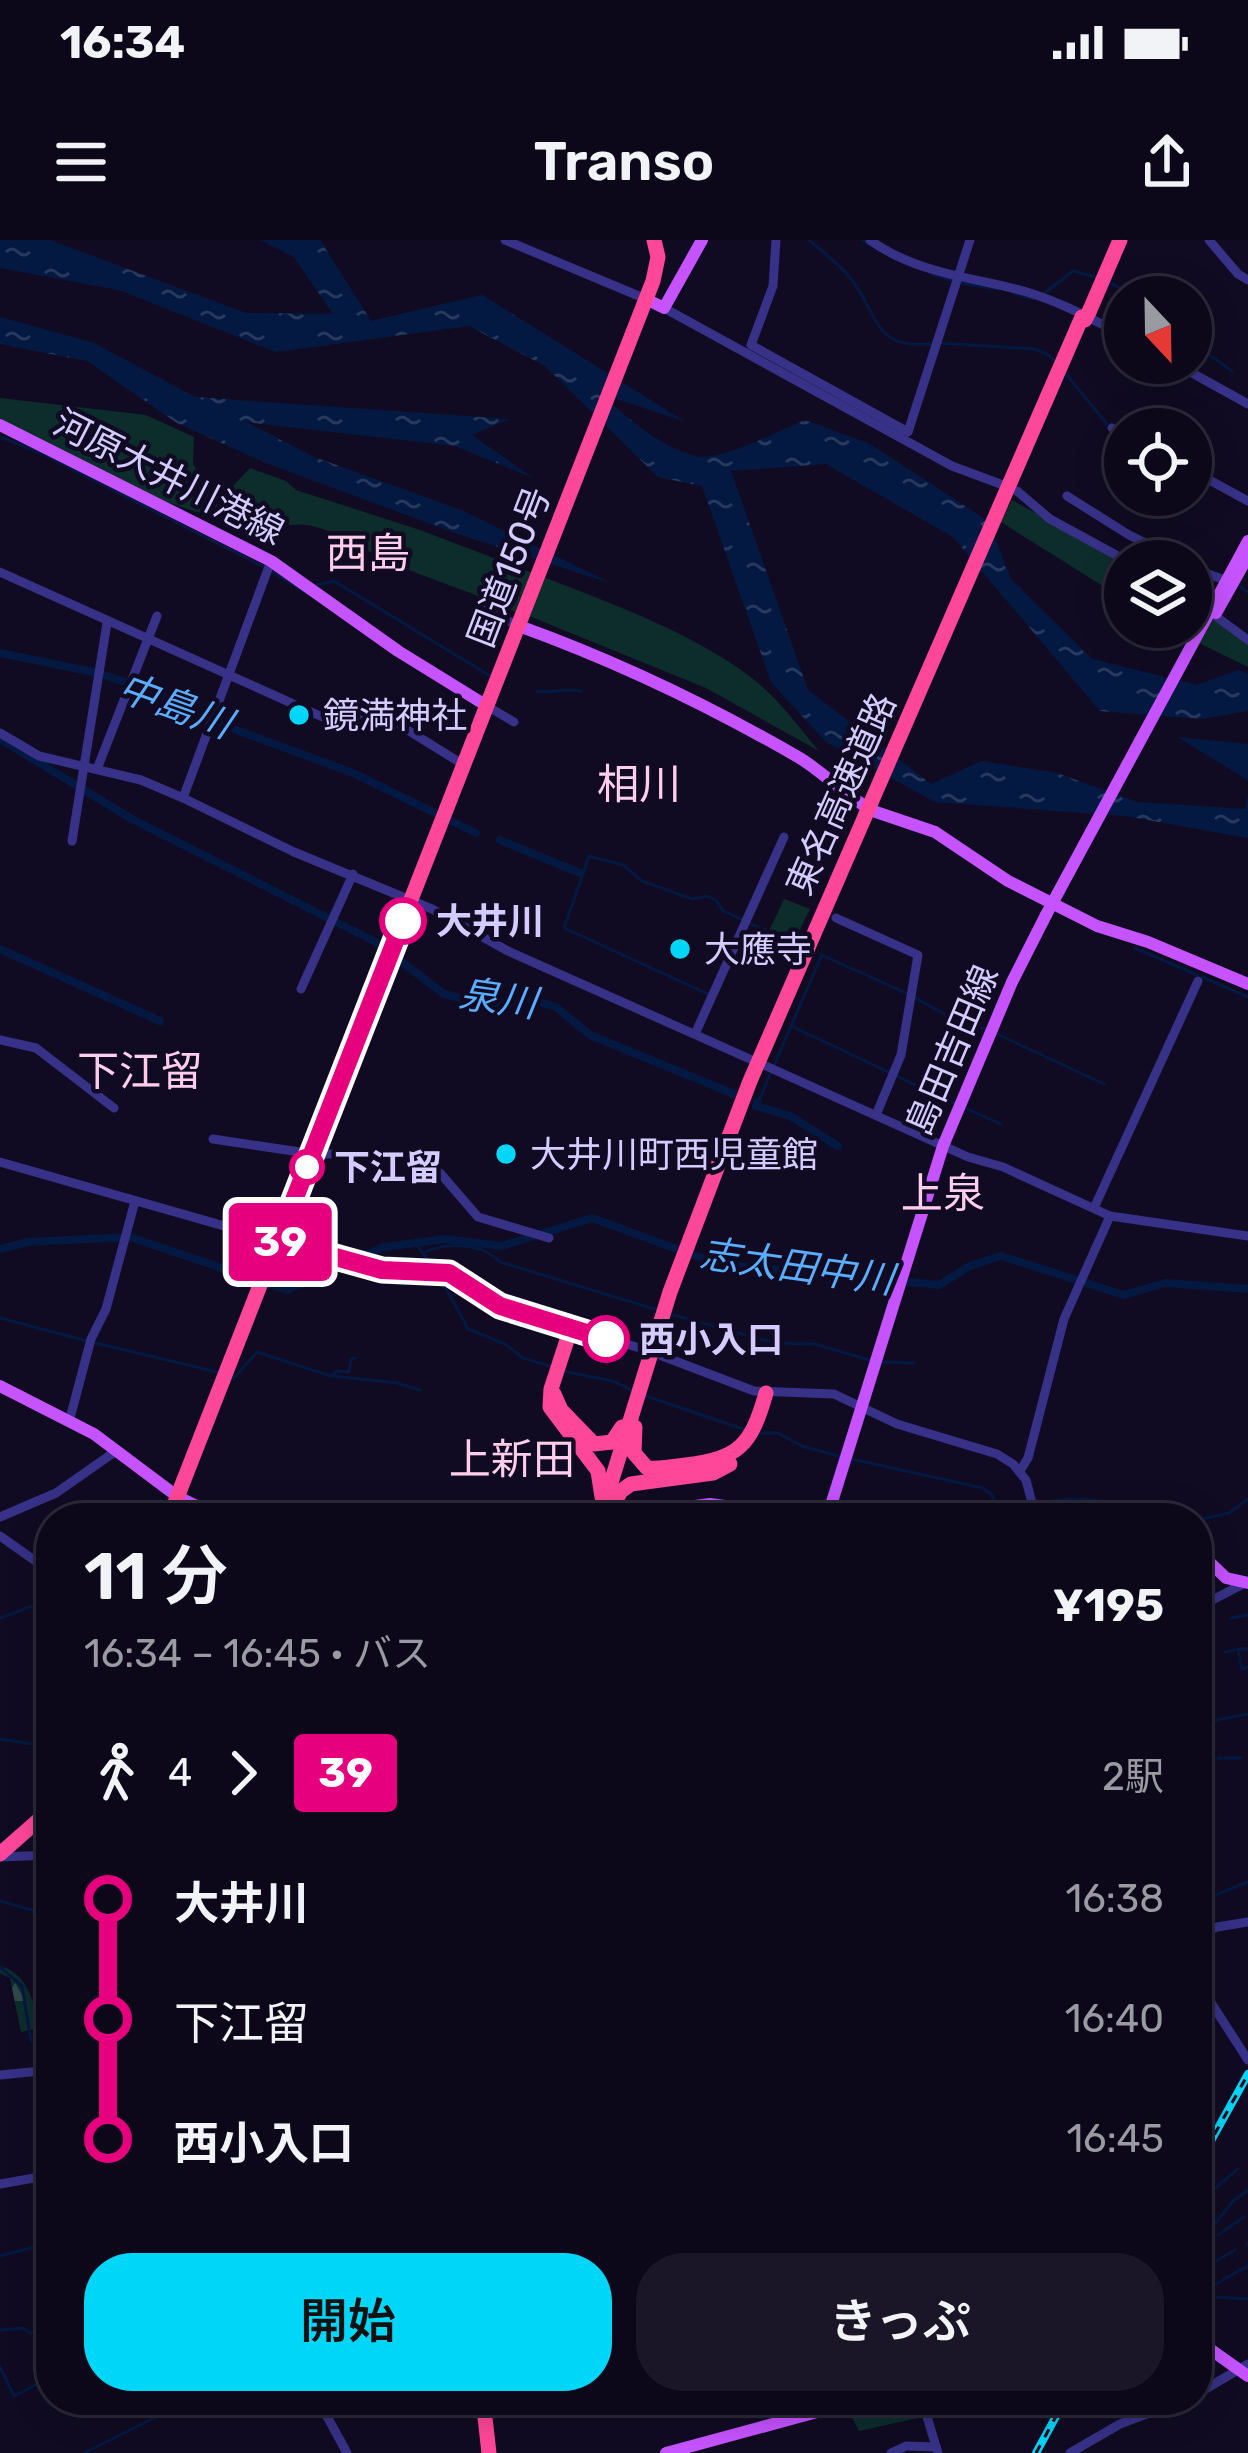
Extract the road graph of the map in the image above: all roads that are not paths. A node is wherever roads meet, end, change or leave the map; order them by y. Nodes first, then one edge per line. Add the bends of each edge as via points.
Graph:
1 (505, 240) edge
2 (654, 240) edge
3 (702, 240) edge
4 (776, 240) edge
5 (870, 240) edge
6 (970, 240) edge
7 (1117, 240) edge
8 (1210, 240) edge
9 (1248, 280) edge
10 (957, 282) junction
11 (646, 300) junction
12 (664, 308) junction
13 (1104, 324) edge
14 (1212, 384) edge
15 (1248, 404) edge
16 (0, 425) edge
17 (1212, 481) edge
18 (1007, 494) junction
19 (1067, 496) dead end
20 (1248, 501) edge
21 (1248, 537) edge
22 (1144, 540) edge
23 (1104, 548) edge
24 (1248, 556) edge
25 (269, 566) junction
26 (0, 572) edge
27 (1212, 574) edge
28 (1228, 579) junction
29 (483, 609) dead end
30 (1212, 610) joint
31 (157, 616) dead end
32 (107, 623) junction
33 (519, 624) junction
34 (148, 640) junction
35 (1248, 640) edge
36 (232, 673) junction
37 (487, 706) junction
38 (514, 722) dead end
39 (0, 733) edge
40 (464, 765) junction
41 (92, 768) junction
42 (183, 798) junction
43 (872, 802) junction
44 (784, 837) dead end
45 (72, 842) dead end
46 (353, 874) junction
47 (412, 899) junction
48 (1052, 911) junction
49 (836, 918) dead end
50 (1198, 981) dead end
51 (1248, 984) edge
52 (302, 989) dead end
53 (695, 1034) junction
54 (0, 1040) edge
55 (752, 1060) dead end
56 (770, 1067) dead end
57 (114, 1108) dead end
58 (876, 1115) junction
59 (213, 1139) dead end
60 (945, 1147) junction
61 (313, 1154) junction
62 (0, 1162) edge
63 (135, 1201) junction
64 (1094, 1208) junction
65 (1110, 1216) junction
66 (543, 1235) dead end
67 (1248, 1236) edge
68 (278, 1241) junction
69 (571, 1328) junction
70 (643, 1349) dead end
71 (662, 1355) dead end
72 (0, 1386) edge
73 (766, 1393) junction
74 (638, 1400) junction
75 (862, 1407) junction
76 (69, 1422) junction
77 (116, 1451) junction
78 (1020, 1471) junction
79 (178, 1497) junction
80 (175, 1503) edge
81 (190, 1503) edge
82 (603, 1503) edge
83 (609, 1503) edge
84 (613, 1503) edge
85 (833, 1503) edge
86 (1033, 1503) edge
87 (0, 1517) edge
88 (0, 1536) edge
89 (36, 1561) edge
90 (1212, 1564) edge
91 (1246, 1583) edge
92 (1212, 1600) edge
93 (36, 1823) edge
94 (36, 1855) edge
95 (0, 1856) edge
96 (1248, 1922) edge
97 (1212, 1930) edge
98 (1212, 2004) edge
99 (1248, 2060) edge
100 (36, 2071) edge
101 (0, 2075) edge
102 (36, 2179) edge
103 (0, 2185) edge
104 (1212, 2349) edge
105 (1245, 2369) edge
106 (1212, 2385) edge
107 (326, 2415) edge
108 (482, 2415) edge
109 (807, 2415) edge
110 (926, 2415) edge
111 (1144, 2415) edge
112 (691, 2450) edge
113 (937, 2450) edge
114 (346, 2453) edge
115 (487, 2453) edge
116 (666, 2453) edge
117 (891, 2453) edge
118 (1070, 2453) edge

1 - 11 street
2 - 11 highway, 国道150号
3 - 12 main road
4 - 10 street via 773,286 751,345 908,432
5 - 10 street
6 - 10 street
7 - 18 highway, 東名高速道路
8 - 9 street
10 - 13 street via 1038,296
11 - 12 main road
11 - 33 highway, 国道150号
12 - 18 street
14 - 15 street
16 - 25 main road, 河原大井川港線
17 - 20 street
18 - 23 street
18 - 43 highway, 東名高速道路
19 - 22 street
21 - 28 main road
21 - 48 main road, 島田吉田線, bridge
24 - 28 main road
25 - 36 street
25 - 37 main road, 河原大井川港線
26 - 32 street
27 - 28 street
28 - 30 main road
29 - 33 street
30 - 35 street
31 - 34 street
32 - 34 street
32 - 41 street
33 - 37 highway, 国道150号
33 - 43 main road via 681,693
34 - 36 street
34 - 41 street
36 - 40 street via 329,720 377,711
36 - 42 street
37 - 38 street
37 - 40 highway, 国道150号
39 - 41 street via 39,756
40 - 47 highway, 国道150号
41 - 42 street
41 - 45 street
42 - 46 street
43 - 48 main road via 934,832
43 - 74 highway, 東名高速道路 via 750,1081
44 - 53 street
46 - 47 street
46 - 52 street
47 - 53 street
47 - 61 highway, 国道150号
48 - 51 main road
48 - 60 main road, 島田吉田線
49 - 58 street via 918,955 901,1055
50 - 64 street
53 - 55 street
54 - 57 street via 36,1048
56 - 58 street
58 - 60 street
59 - 61 street
60 - 64 street
60 - 75 main road, 島田吉田線
61 - 66 street via 398,1154 440,1173 478,1217
61 - 68 highway, 国道150号
62 - 63 street
63 - 68 street
63 - 76 street
64 - 65 street
65 - 67 street
65 - 78 street via 1064,1319
68 - 69 street via 382,1270 449,1273 500,1306
68 - 79 highway, 国道150号
69 - 70 street
69 - 74 highway via 554,1393 591,1443 609,1444
69 - 82 highway via 550,1407 600,1474
71 - 73 street
72 - 76 main road
73 - 74 highway via 732,1456 657,1468 642,1465 633,1448
73 - 75 street via 821,1390
73 - 84 highway via 758,1425 726,1468 631,1484
74 - 83 highway, 東名高速道路
75 - 78 street via 997,1454
75 - 85 main road, 島田吉田線
76 - 77 main road
77 - 79 main road
77 - 87 street via 60,1491
78 - 86 street
79 - 80 highway, 国道150号
79 - 81 main road
88 - 89 street
90 - 91 main road
91 - 92 street
93 - 95 highway
94 - 95 street
96 - 97 street
98 - 99 street
100 - 101 street
102 - 103 street
104 - 105 main road
105 - 106 street
107 - 114 street
108 - 115 highway
109 - 112 main road
110 - 113 street
111 - 118 street
112 - 116 main road
113 - 117 street via 906,2446

